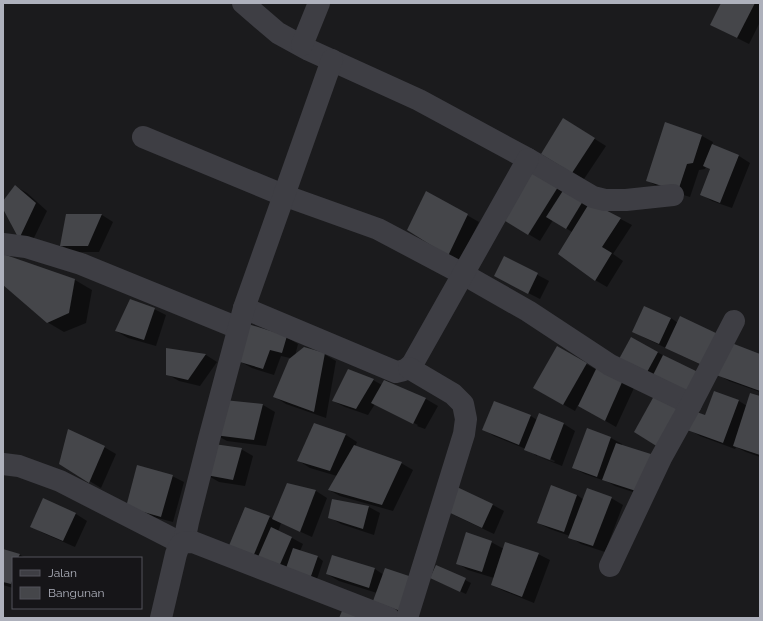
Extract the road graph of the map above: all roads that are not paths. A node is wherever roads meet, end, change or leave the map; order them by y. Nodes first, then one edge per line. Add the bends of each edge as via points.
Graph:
1 (243, 3) edge
2 (319, 3) edge
3 (302, 45) junction
4 (332, 60) junction
5 (142, 137) dead end
6 (528, 158) junction
7 (673, 195) dead end
8 (283, 196) junction
9 (3, 244) edge
10 (463, 274) junction
11 (241, 318) junction
12 (734, 320) dead end
13 (409, 368) junction
14 (691, 404) junction
15 (3, 464) edge
16 (183, 543) junction
17 (610, 566) dead end
18 (160, 618) edge
19 (389, 618) edge
20 (407, 618) edge

1 - 3 street via 278,33
2 - 3 street
3 - 4 street
4 - 6 street via 419,100
4 - 8 street
5 - 8 street
6 - 7 street via 593,197 605,200
6 - 10 street
8 - 10 street via 378,229
8 - 11 street
9 - 11 street via 26,247 81,264
10 - 13 street
10 - 14 street via 528,310 610,365
11 - 13 street via 396,372
11 - 16 street
12 - 14 street
13 - 20 street via 453,394 463,404 466,418 464,434
14 - 17 street via 661,458
15 - 16 street via 19,466 60,481
16 - 18 street via 176,554
16 - 19 street via 193,542

